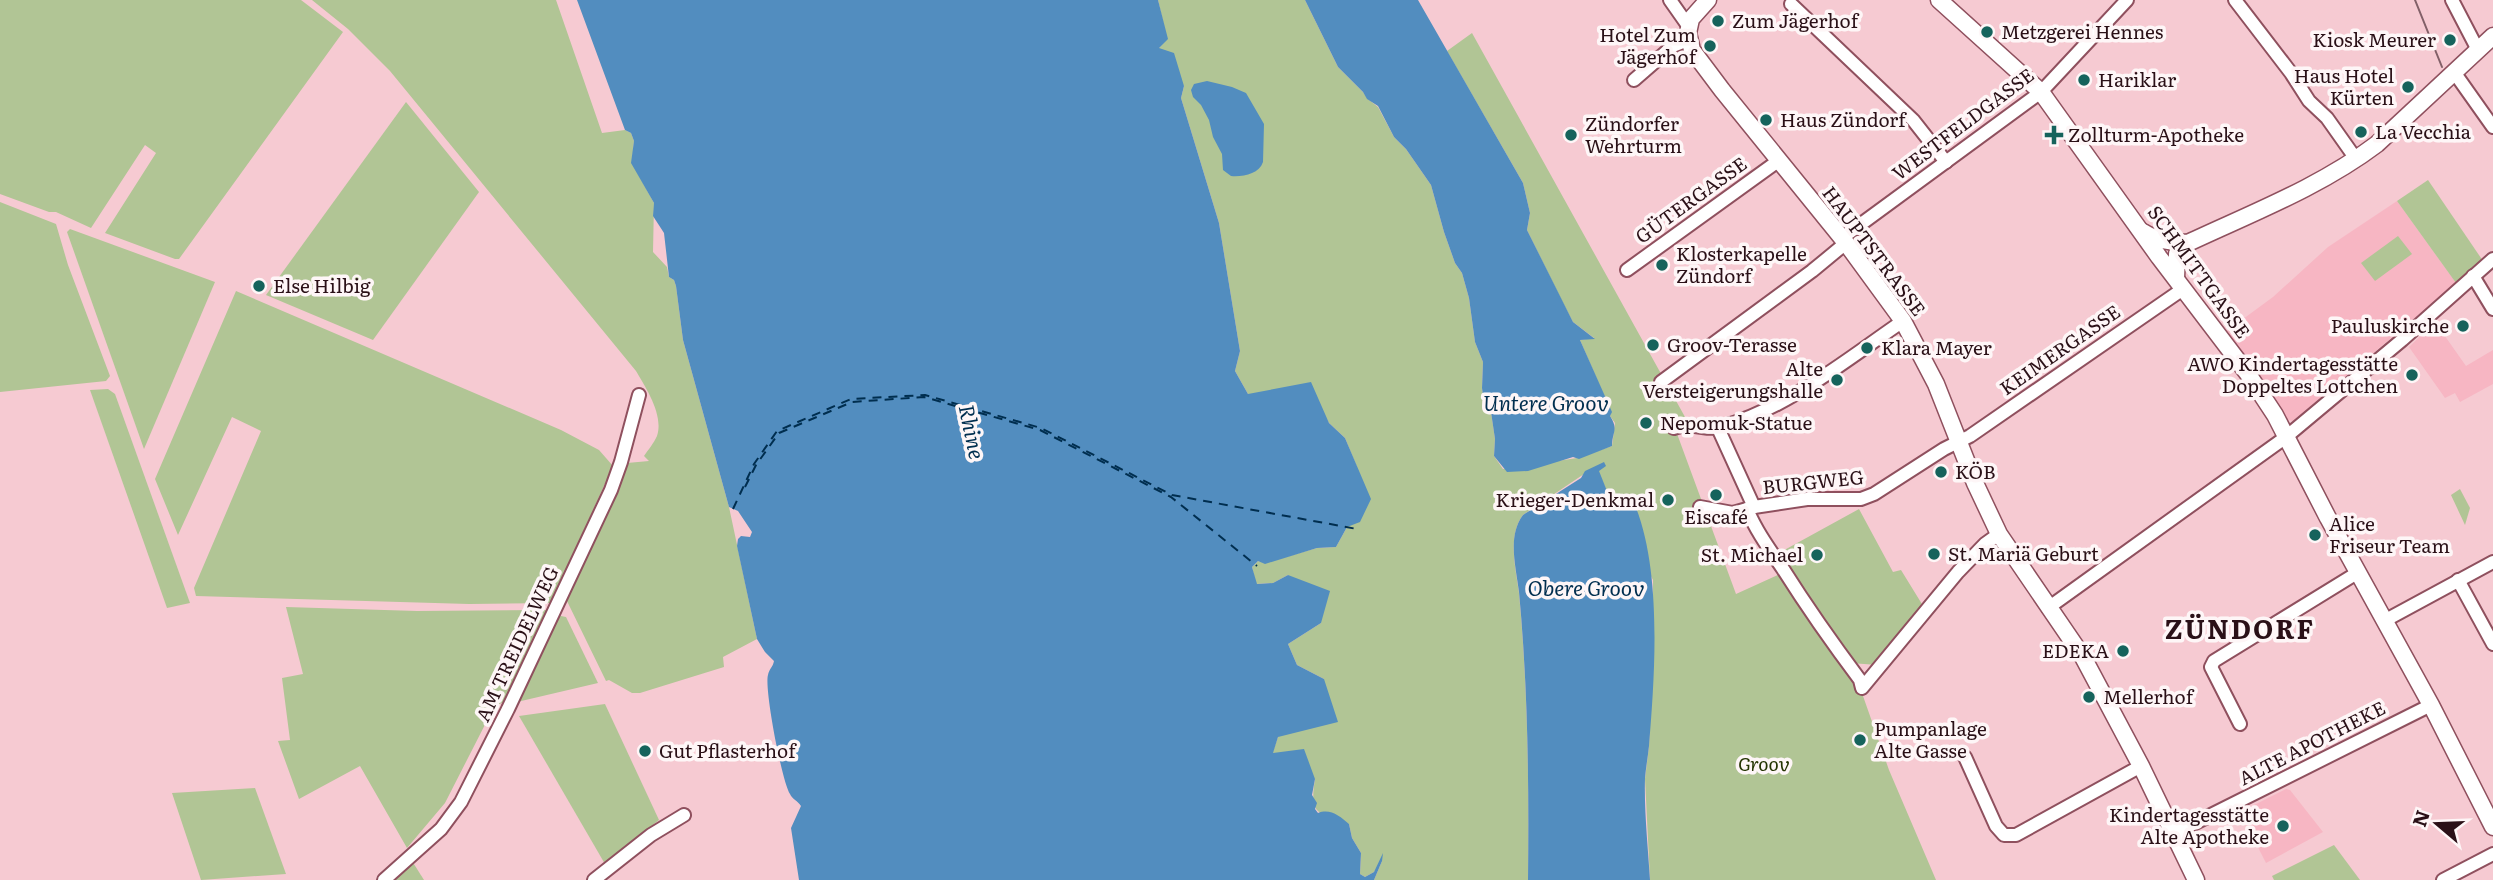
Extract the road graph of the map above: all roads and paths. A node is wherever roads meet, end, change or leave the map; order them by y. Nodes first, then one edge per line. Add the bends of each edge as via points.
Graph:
1 (1670, 0) edge
2 (1708, 0) edge
3 (1940, 0) edge
4 (2127, 0) edge
5 (2235, 0) edge
6 (2452, 0) edge
7 (1791, 4) dead end
8 (1689, 33) junction
9 (2493, 36) edge
10 (2478, 50) junction
11 (2454, 72) junction
12 (1634, 80) dead end
13 (2041, 92) junction
14 (2493, 127) edge
15 (2356, 159) junction
16 (1778, 161) junction
17 (1946, 162) junction
18 (2141, 231) junction
19 (1844, 241) junction
20 (2188, 243) junction
21 (2493, 259) edge
22 (1627, 270) dead end
23 (2473, 276) junction
24 (2180, 283) junction
25 (2493, 309) edge
26 (1903, 321) junction
27 (1661, 382) dead end
28 (639, 395) dead end
29 (1674, 428) dead end
30 (1718, 428) junction
31 (2286, 437) junction
32 (1958, 442) junction
33 (1700, 507) dead end
34 (1751, 508) junction
35 (1999, 534) junction
36 (2493, 562) edge
37 (2357, 573) junction
38 (2458, 580) junction
39 (2048, 608) junction
40 (2384, 621) junction
41 (2493, 644) edge
42 (2431, 705) junction
43 (2240, 724) dead end
44 (1965, 757) dead end
45 (2141, 766) junction
46 (684, 815) dead end
47 (2493, 827) edge
48 (2173, 834) junction
49 (2493, 855) edge
50 (384, 880) edge
51 (594, 880) edge
52 (2196, 880) edge
53 (2442, 880) edge

1 - 8 street
2 - 8 main road via 1696,13
3 - 13 main road, SCHMITTGASSE
4 - 13 street, WESTFELDGASSE
5 - 15 street
6 - 10 street
7 - 17 street via 1913,120
8 - 12 street
8 - 16 main road, HAUPTSTRASSE via 1698,60
9 - 10 main road
10 - 11 main road
11 - 14 street
11 - 15 main road
13 - 17 street, WESTFELDGASSE
13 - 18 main road, SCHMITTGASSE
15 - 20 main road via 2324,179
16 - 19 main road, HAUPTSTRASSE
16 - 22 street, GÜTERGASSE
17 - 19 street, WESTFELDGASSE
18 - 20 main road via 2152,238
18 - 24 main road, SCHMITTGASSE
19 - 26 main road, HAUPTSTRASSE
19 - 27 street, WESTFELDGASSE via 1812,271
20 - 24 main road via 2177,254
21 - 23 street
23 - 25 street
23 - 31 street
24 - 31 main road, SCHMITTGASSE via 2248,374
24 - 32 street, KEIMERGASSE
26 - 30 street via 1794,394
26 - 32 main road, HAUPTSTRASSE via 1932,375
28 - 50 street, AM TREIDELWEG via 611,490 461,802 441,829
29 - 30 street via 1690,424
30 - 34 street
31 - 37 main road, SCHMITTGASSE
31 - 39 street
32 - 34 street, BURGWEG via 1874,495
32 - 35 main road, HAUPTSTRASSE
33 - 34 street, BURGWEG via 1733,513
34 - 35 street via 1752,522 1862,688 1958,572
35 - 39 main road, HAUPTSTRASSE
36 - 38 street
37 - 40 main road, SCHMITTGASSE
37 - 43 street via 2214,661 2211,667
38 - 40 street
38 - 41 street
39 - 45 main road, HAUPTSTRASSE via 2083,657
40 - 42 main road, SCHMITTGASSE
42 - 47 main road, SCHMITTGASSE
42 - 48 street, ALTE APOTHEKE
44 - 45 street via 2004,835 2017,835
45 - 48 main road, HAUPTSTRASSE
46 - 51 street
48 - 52 main road, HAUPTSTRASSE
49 - 53 street

